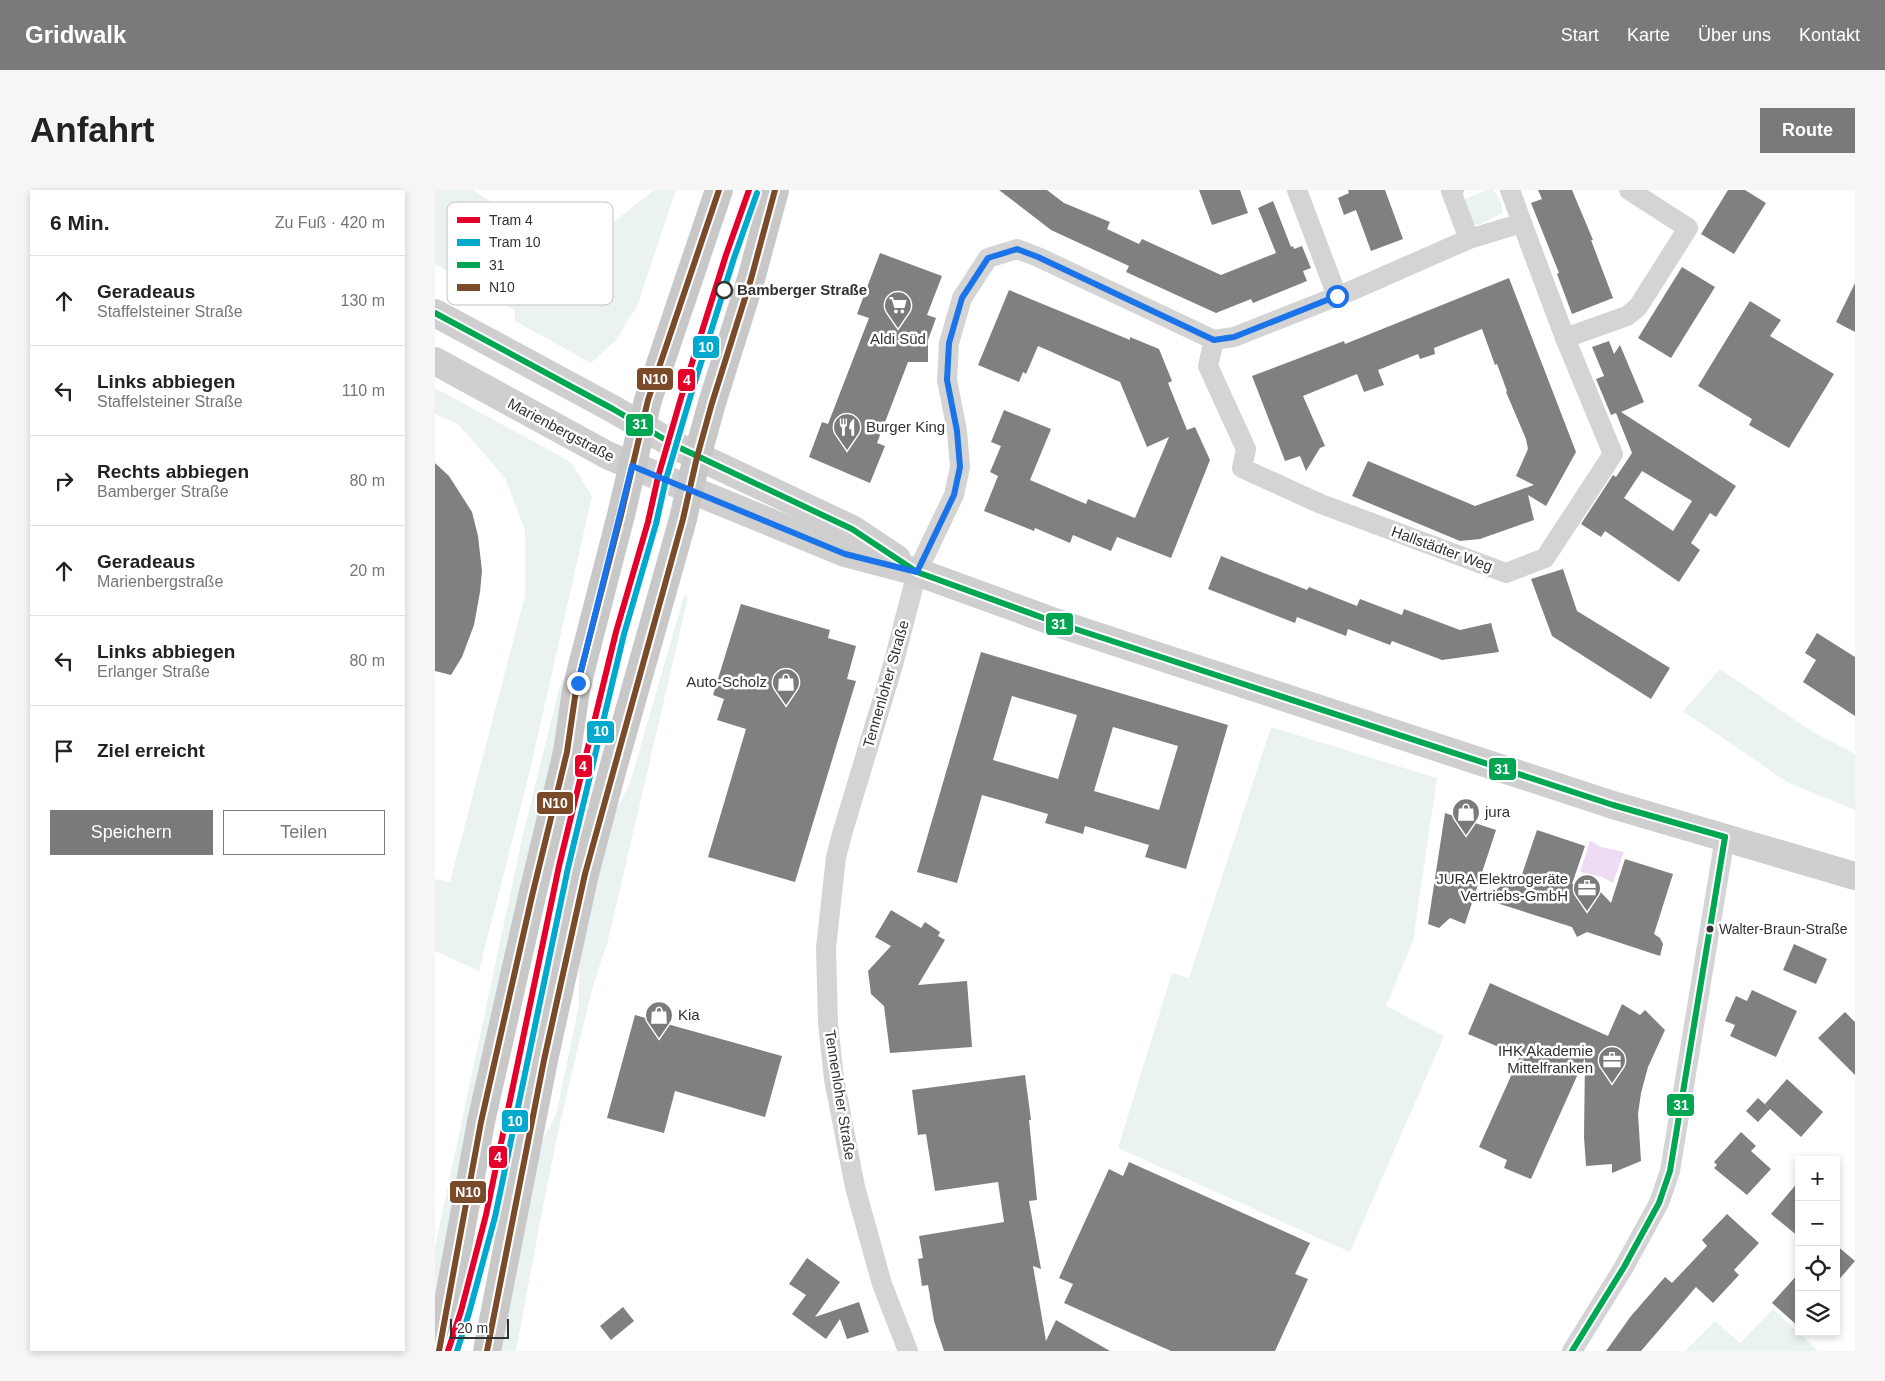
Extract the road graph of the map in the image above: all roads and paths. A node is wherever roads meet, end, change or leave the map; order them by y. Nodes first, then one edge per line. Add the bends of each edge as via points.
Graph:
1 (719, 190) edge
2 (775, 190) edge
3 (1297, 190) edge
4 (1454, 190) edge
5 (1510, 190) edge
6 (1629, 190) edge
7 (1523, 227) junction
8 (1469, 239) junction
9 (1337, 296) junction
10 (435, 313) edge
11 (1565, 338) junction
12 (1214, 340) junction
13 (435, 361) edge
14 (642, 426) junction
15 (697, 457) junction
16 (632, 466) junction
17 (691, 490) junction
18 (917, 572) junction
19 (1725, 837) junction
20 (1855, 876) edge
21 (439, 1351) edge
22 (487, 1351) edge
23 (908, 1351) edge
24 (1572, 1351) edge

1 - 14 main road via 657,369
2 - 15 main road
3 - 9 street
4 - 8 street via 1451,191
5 - 7 street, Hallstädter Weg
6 - 11 street via 1688,228 1638,307 1627,316
7 - 8 street
7 - 11 street, Hallstädter Weg
8 - 9 street
9 - 12 street via 1234,337
10 - 14 street
11 - 12 street, Hallstädter Weg via 1613,454 1545,558 1506,573 1321,504 1242,468 1246,449 1208,366
12 - 18 street, Tennenloher Straße via 1017,249 988,258 962,298 949,343 947,380 960,467 954,495
13 - 16 street, Marienbergstraße
14 - 15 street
14 - 16 main road
15 - 17 main road
15 - 18 street via 852,529
16 - 17 street, Marienbergstraße
16 - 21 main road via 583,662 567,752 481,1122
17 - 18 street via 845,554
17 - 22 main road via 585,874 544,1060
18 - 19 street via 1060,624 1613,805
18 - 23 street, Tennenloher Straße via 836,857 826,948 828,1023 834,1079 855,1188 882,1284
19 - 20 street
19 - 24 street via 1670,1171 1659,1202 1629,1259

